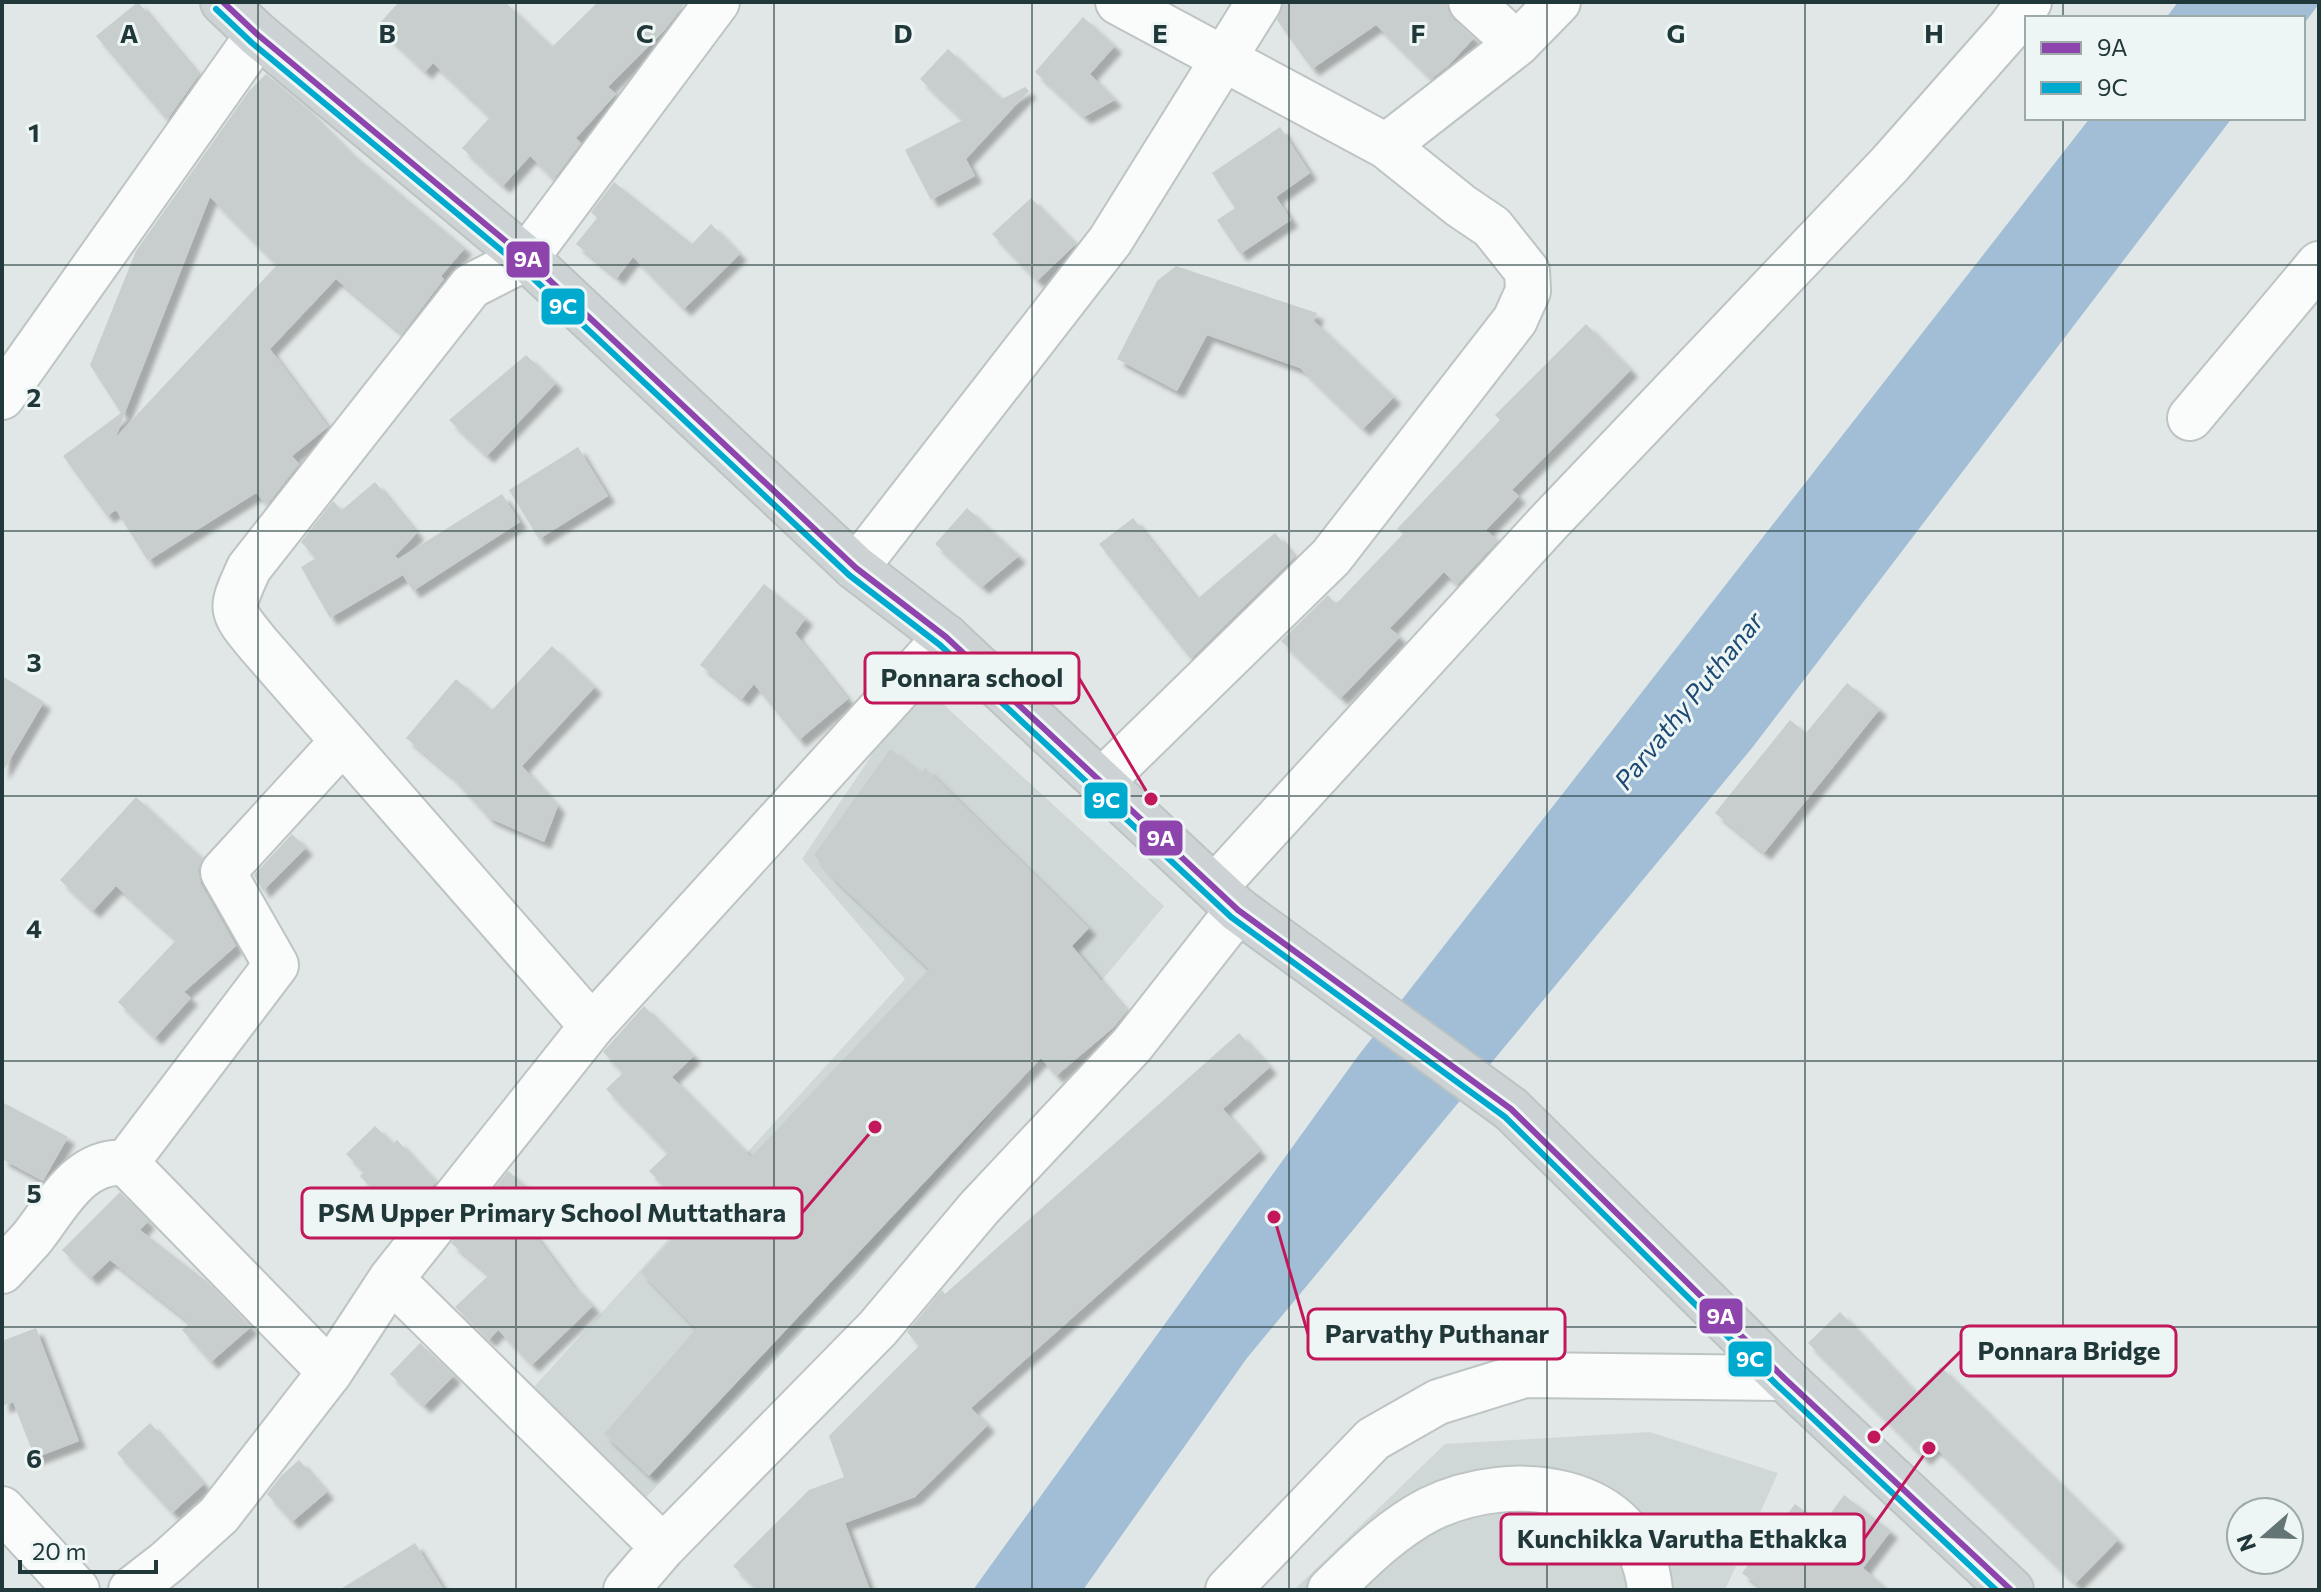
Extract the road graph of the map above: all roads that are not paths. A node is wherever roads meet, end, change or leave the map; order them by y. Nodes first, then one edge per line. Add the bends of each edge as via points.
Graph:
1 (223, 2) edge
2 (717, 2) edge
3 (1118, 2) edge
4 (1259, 2) edge
5 (1471, 2) edge
6 (1558, 2) edge
7 (2029, 2) edge
8 (258, 35) junction
9 (1517, 44) junction
10 (1224, 58) junction
11 (1386, 146) junction
12 (526, 258) junction
13 (2319, 264) edge
14 (2, 397) edge
15 (2190, 418) dead end
16 (856, 568) junction
17 (946, 637) junction
18 (343, 741) junction
19 (1102, 781) junction
20 (1226, 899) junction
21 (592, 1026) junction
22 (126, 1163) junction
23 (2, 1271) edge
24 (391, 1279) junction
25 (330, 1372) junction
26 (1784, 1378) junction
27 (2, 1509) edge
28 (663, 1547) junction
29 (77, 1590) edge
30 (131, 1590) edge
31 (626, 1590) edge
32 (1228, 1590) edge
33 (1330, 1590) edge
34 (1650, 1590) edge
35 (2011, 1590) edge

1 - 8 main road
2 - 12 street
3 - 10 street
4 - 10 street
5 - 9 street
6 - 9 street
7 - 20 street via 1890,164 1548,523
8 - 12 main road
8 - 14 street
9 - 11 street
10 - 11 street
10 - 16 street via 1110,241
11 - 19 street via 1492,227 1527,271 1528,291 1515,320 1331,557
12 - 16 main road
12 - 18 street via 471,286 249,568 234,602 237,619
13 - 15 street
16 - 17 main road
17 - 19 main road
17 - 21 street
18 - 21 street
18 - 22 street via 223,872 276,965
19 - 20 main road
20 - 26 main road via 1511,1109
20 - 28 street via 1132,1045 979,1208 878,1328
21 - 24 street
22 - 23 street via 114,1162 71,1184
22 - 25 street
24 - 25 street
24 - 28 street
25 - 30 street via 219,1515
26 - 32 street via 1525,1375 1438,1402 1373,1439
26 - 35 main road
27 - 29 street
28 - 31 street
33 - 34 street via 1379,1543 1428,1510 1480,1493 1511,1490 1558,1491 1608,1513 1632,1539

